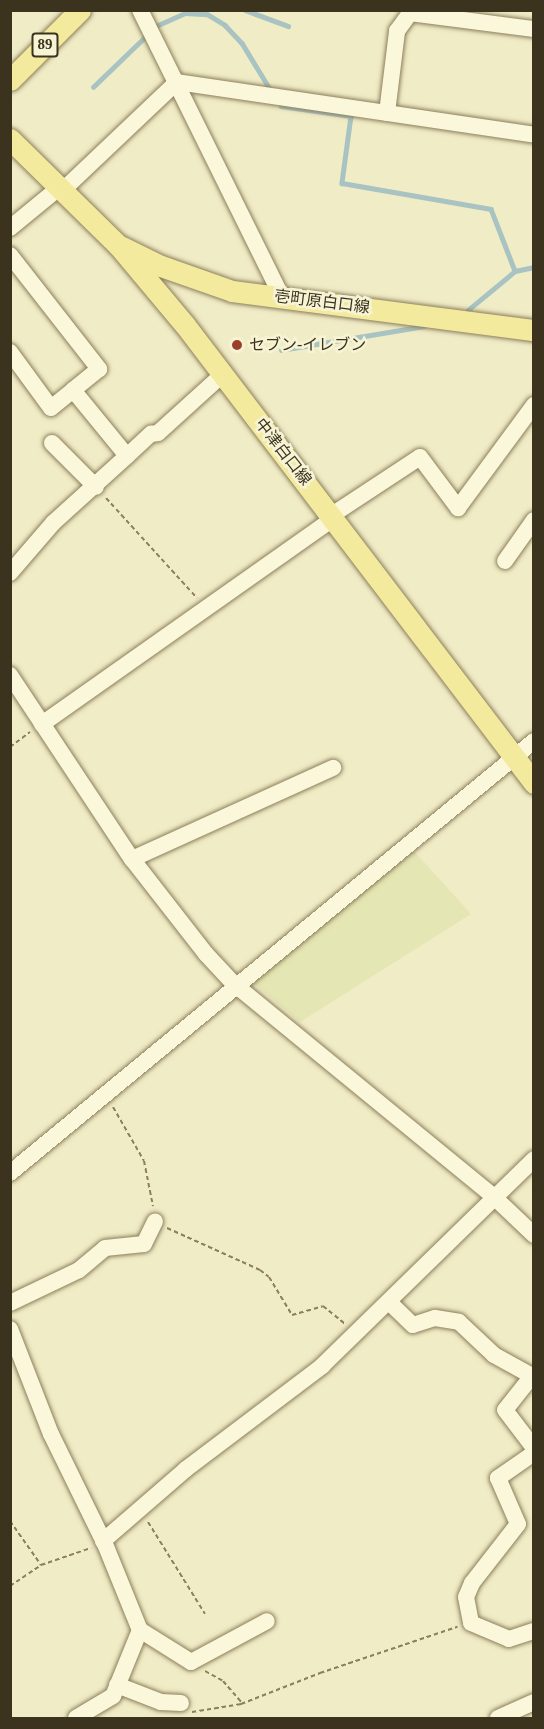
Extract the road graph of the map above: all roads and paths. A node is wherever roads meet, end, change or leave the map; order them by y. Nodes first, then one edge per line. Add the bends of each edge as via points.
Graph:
1 (80, 10) edge
2 (140, 10) edge
3 (411, 12) edge
4 (534, 29) edge
5 (10, 80) edge
6 (177, 82) junction
7 (387, 113) junction
8 (534, 135) edge
9 (10, 139) edge
10 (61, 188) junction
11 (10, 228) edge
12 (118, 245) junction
13 (10, 255) edge
14 (176, 272) junction
15 (158, 294) junction
16 (282, 297) junction
17 (534, 330) edge
18 (10, 352) edge
19 (223, 374) junction
20 (73, 390) junction
21 (534, 405) edge
22 (52, 443) dead end
23 (127, 456) junction
24 (100, 483) junction
25 (333, 516) junction
26 (534, 520) edge
27 (505, 561) dead end
28 (10, 573) edge
29 (206, 608) junction
30 (10, 675) edge
31 (42, 724) junction
32 (534, 741) edge
33 (10, 747) edge
34 (513, 755) junction
35 (333, 768) dead end
36 (534, 783) edge
37 (132, 859) junction
38 (234, 984) junction
39 (105, 1093) junction
40 (534, 1159) edge
41 (10, 1173) edge
42 (494, 1197) junction
43 (155, 1221) junction
44 (534, 1235) edge
45 (389, 1302) junction
46 (10, 1303) edge
47 (10, 1329) edge
48 (355, 1334) junction
49 (533, 1377) edge
50 (534, 1448) edge
51 (534, 1453) edge
52 (140, 1509) junction
53 (10, 1521) edge
54 (104, 1543) junction
55 (40, 1565) junction
56 (10, 1586) edge
57 (205, 1614) dead end
58 (267, 1621) dead end
59 (471, 1623) junction
60 (140, 1630) junction
61 (534, 1631) edge
62 (190, 1662) junction
63 (117, 1685) junction
64 (534, 1702) edge
65 (243, 1704) junction
66 (181, 1707) joint
67 (76, 1719) edge
68 (498, 1719) edge

1 - 5 main road, 89
2 - 6 street
3 - 4 street
3 - 7 street via 397,32
6 - 7 street
6 - 10 street
6 - 16 street
7 - 8 street
9 - 10 main road, 中津白口線
10 - 11 street
10 - 12 main road, 中津白口線
12 - 14 main road, 壱町原白口線
12 - 15 main road, 中津白口線
13 - 20 street via 99,369
14 - 15 main road
14 - 16 main road, 壱町原白口線 via 232,291
15 - 19 main road, 中津白口線
16 - 17 main road, 壱町原白口線
18 - 20 street via 51,408
19 - 23 street
19 - 25 main road, 中津白口線
20 - 23 street
21 - 25 street via 458,508 420,457
22 - 24 street
23 - 24 street
24 - 28 street via 52,524
24 - 29 path
25 - 29 street
25 - 34 main road, 中津白口線
26 - 27 street
29 - 31 street
30 - 31 street
31 - 33 path
31 - 37 street
32 - 34 street
34 - 36 main road, 中津白口線
34 - 38 street
35 - 37 street
37 - 38 street
38 - 39 street
38 - 42 street
39 - 41 street
39 - 43 path via 144,1161
40 - 42 street
42 - 44 street
42 - 45 street
43 - 46 street via 144,1244 105,1248 79,1270
43 - 48 path via 260,1270 269,1277 292,1315 323,1306
45 - 48 street
45 - 49 street via 413,1325 435,1318 459,1322 494,1355
47 - 54 street via 51,1434
48 - 52 street via 322,1366 216,1445
49 - 50 street via 505,1410
51 - 59 street via 498,1478 518,1524 472,1583 466,1597
52 - 54 street
52 - 57 path
53 - 55 path
54 - 55 path
54 - 60 street
55 - 56 path
58 - 62 street
59 - 61 street via 509,1639
59 - 65 path via 320,1672
60 - 62 street
60 - 63 street
62 - 65 path via 223,1682
63 - 66 street
63 - 67 street via 112,1696
64 - 68 street
65 - 66 path via 201,1712

